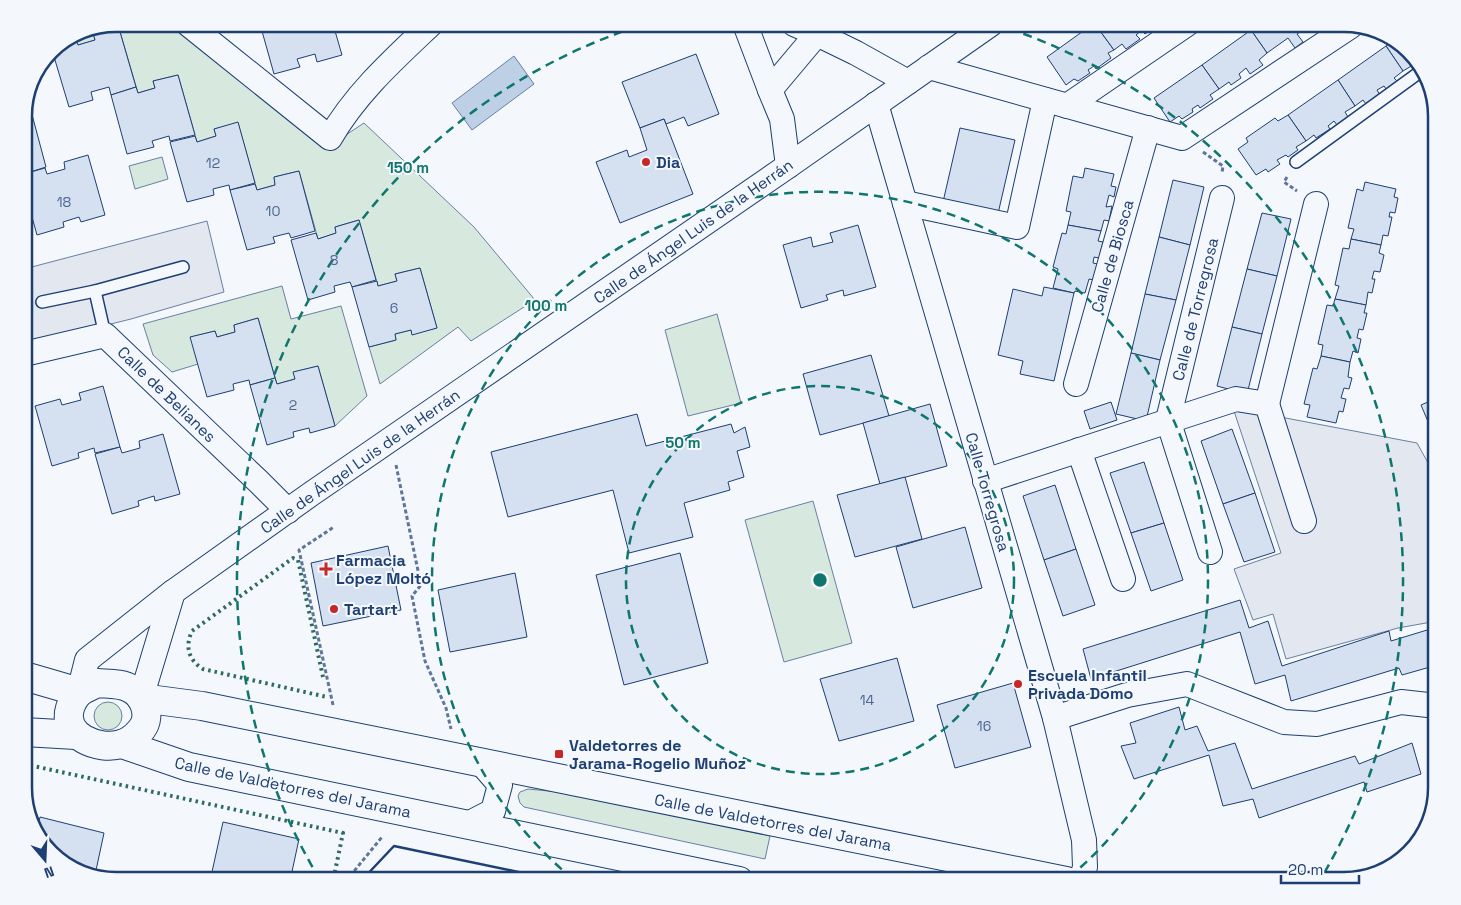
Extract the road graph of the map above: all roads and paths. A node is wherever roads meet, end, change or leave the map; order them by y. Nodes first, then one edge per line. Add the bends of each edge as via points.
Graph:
1 (198, 32) edge
2 (423, 32) edge
3 (748, 32) edge
4 (818, 32) edge
5 (824, 32) edge
6 (979, 32) edge
7 (1175, 32) edge
8 (1342, 32) edge
9 (929, 67) junction
10 (1417, 74) edge
11 (908, 82) junction
12 (770, 90) junction
13 (1045, 100) junction
14 (876, 104) junction
15 (1067, 106) junction
16 (1148, 128) junction
17 (1182, 138) junction
18 (1296, 162) joint
19 (788, 166) junction
20 (1222, 198) joint
21 (905, 203) junction
22 (1316, 204) joint
23 (183, 267) dead end
24 (95, 291) junction
25 (42, 302) dead end
26 (105, 335) junction
27 (33, 352) edge
28 (1076, 384) dead end
29 (1267, 404) junction
30 (1168, 420) junction
31 (390, 440) junction
32 (1079, 450) junction
33 (985, 481) junction
34 (288, 511) junction
35 (1304, 521) dead end
36 (334, 527) dead end
37 (1210, 552) dead end
38 (1122, 580) dead end
39 (173, 592) junction
40 (33, 679) edge
41 (79, 692) junction
42 (141, 698) junction
43 (1428, 705) edge
44 (1054, 718) junction
45 (329, 732) junction
46 (33, 733) edge
47 (76, 735) junction
48 (122, 744) junction
49 (469, 761) junction
50 (466, 825) junction
51 (382, 837) dead end
52 (353, 872) edge
53 (695, 872) edge
54 (1021, 872) edge
55 (1083, 872) edge

1 - 2 street via 330,138 372,80
3 - 12 street
4 - 12 street
5 - 11 street
6 - 9 street, Calle de Ángel Luis de la Herrán
7 - 15 street
8 - 17 street
9 - 11 street, Calle de Ángel Luis de la Herrán
9 - 13 street
10 - 18 lane
11 - 14 street, Calle de Ángel Luis de la Herrán
12 - 19 street via 782,119
13 - 15 street
13 - 21 street via 1017,227
14 - 19 street, Calle de Ángel Luis de la Herrán
14 - 21 street, Calle Torregrosa
15 - 16 street
16 - 17 street
16 - 28 street, Calle de Biosca
17 - 20 path via 1223,166
18 - 22 path via 1284,182
19 - 31 street, Calle de Ángel Luis de la Herrán
20 - 30 street, Calle de Torregrosa
21 - 33 street, Calle Torregrosa
22 - 29 street
23 - 24 lane
24 - 25 lane
24 - 26 lane
26 - 27 street, Calle de Belianes
26 - 34 street, Calle de Belianes
29 - 30 street via 1236,399
29 - 35 street
30 - 32 street
30 - 37 street
31 - 34 street, Calle de Ángel Luis de la Herrán
31 - 49 path via 421,585 412,596 425,661
32 - 33 street
32 - 38 street
33 - 44 street, Calle Torregrosa
34 - 39 street, Calle de Ángel Luis de la Herrán
36 - 45 path via 299,550 334,702
39 - 41 street, Calle de Ángel Luis de la Herrán via 87,660
39 - 42 street
40 - 41 street
41 - 42 street via 97,683 115,684 131,689
41 - 47 street via 69,712 69,722
42 - 45 street, Calle de Valdetorres del Jarama via 202,706
42 - 48 street via 147,713 144,727
43 - 44 street via 1402,702 1316,724 1284,722 1187,684 1127,695
44 - 55 street, Calle Torregrosa via 1084,840
45 - 49 street, Calle de Valdetorres del Jarama
46 - 47 street
47 - 48 street via 106,746
48 - 50 street, Calle de Valdetorres del Jarama via 189,767
49 - 50 street via 500,785 493,811
49 - 54 street, Calle de Valdetorres del Jarama
50 - 53 street, Calle de Valdetorres del Jarama
51 - 52 path

